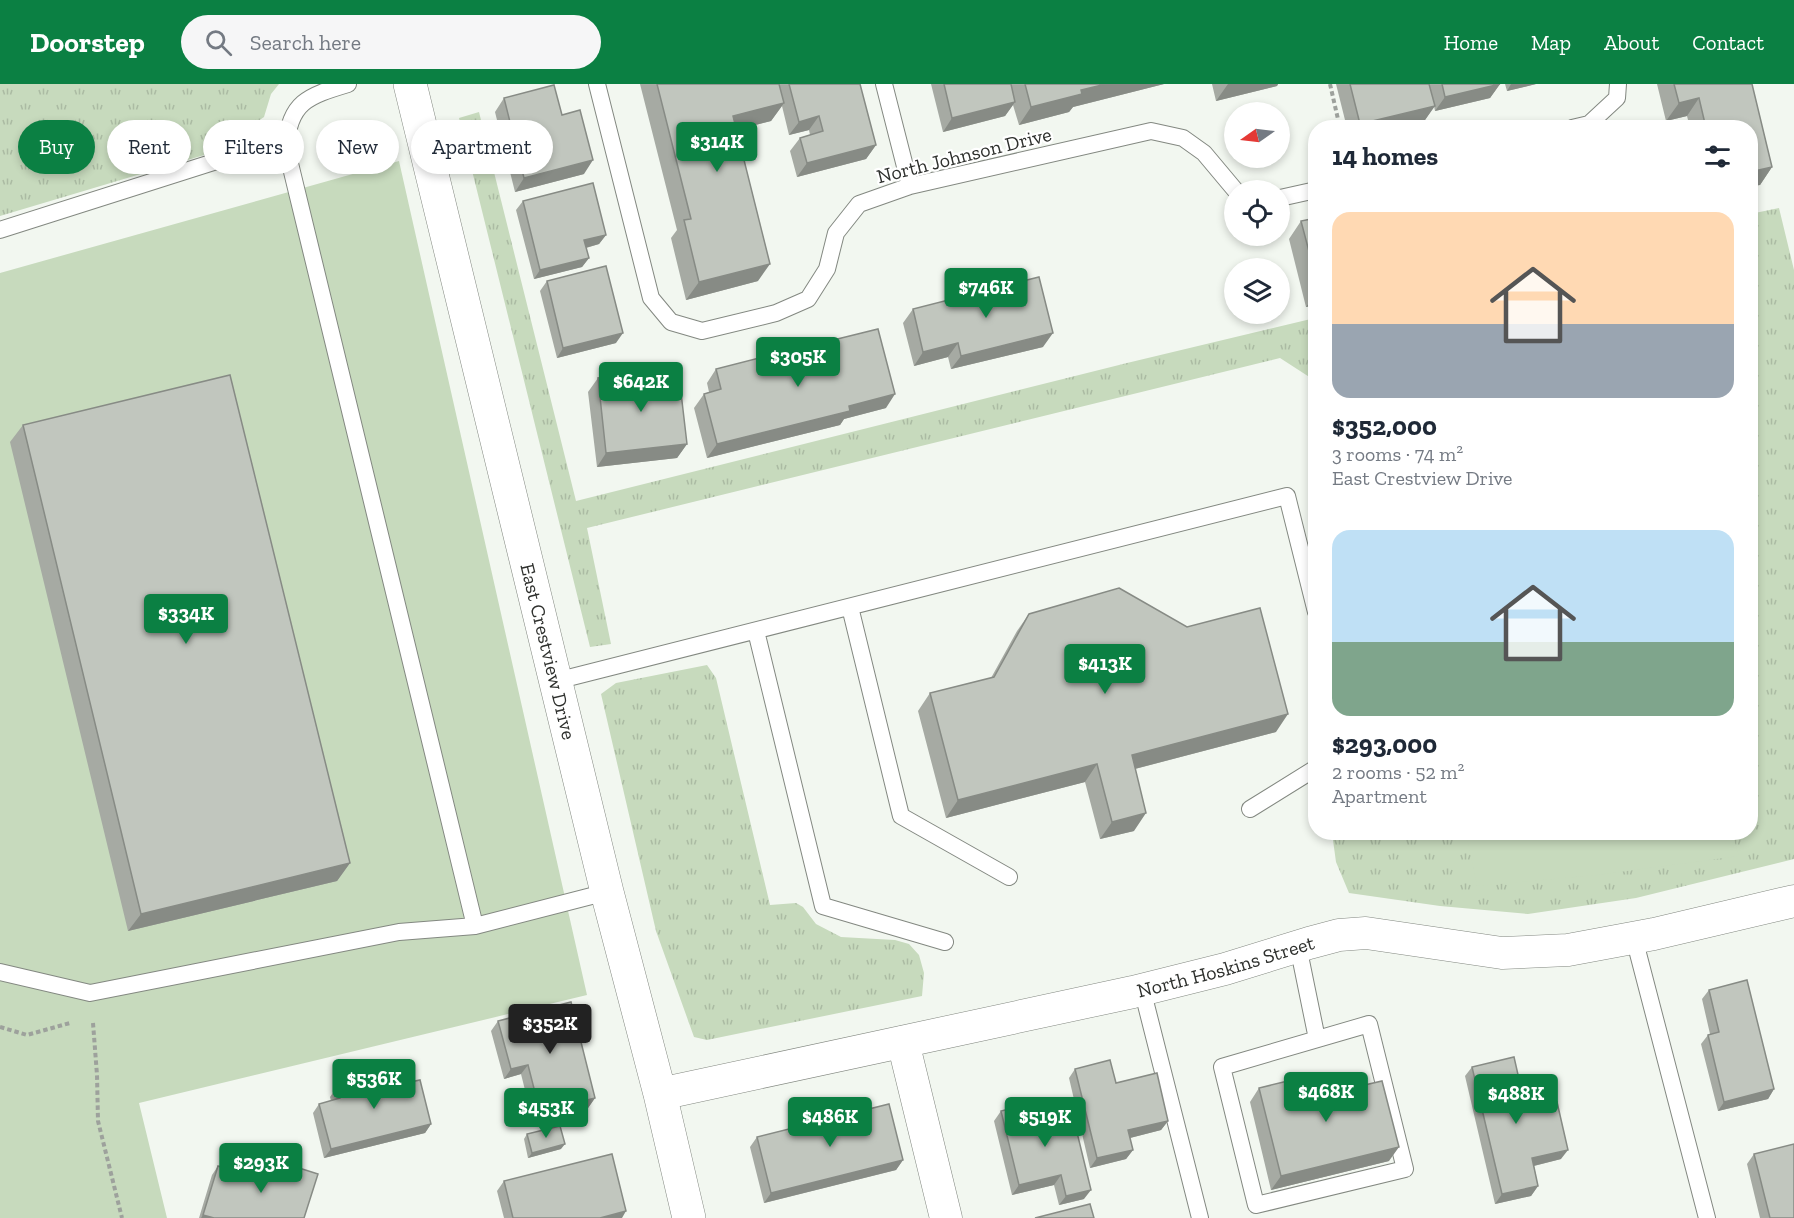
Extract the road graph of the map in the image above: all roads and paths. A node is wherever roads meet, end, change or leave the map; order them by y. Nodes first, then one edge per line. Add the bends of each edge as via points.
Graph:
1 (348, 84) edge
2 (410, 84) edge
3 (597, 84) edge
4 (884, 84) edge
5 (1330, 84) edge
6 (1618, 84) edge
7 (291, 120) edge
8 (1338, 120) edge
9 (1591, 120) edge
10 (203, 165) edge
11 (293, 174) edge
12 (1227, 180) edge
13 (910, 186) junction
14 (1308, 192) edge
15 (1290, 196) edge
16 (0, 230) edge
17 (1308, 580) edge
18 (850, 607) junction
19 (756, 631) junction
20 (556, 681) junction
21 (1308, 773) edge
22 (1250, 809) dead end
23 (1010, 878) dead end
24 (607, 892) junction
25 (1794, 901) edge
26 (475, 926) junction
27 (1634, 938) junction
28 (945, 942) dead end
29 (1298, 946) junction
30 (0, 972) edge
31 (1142, 989) junction
32 (70, 1023) dead end
33 (93, 1023) dead end
34 (0, 1028) edge
35 (1317, 1039) junction
36 (903, 1042) junction
37 (660, 1095) junction
38 (122, 1218) edge
39 (689, 1218) edge
40 (946, 1218) edge
41 (1200, 1218) edge
42 (1707, 1218) edge

1 - 7 lane via 316,93
2 - 20 street, East Crestview Drive
3 - 13 lane, North Johnson Drive via 651,298 671,322 702,331 777,313 808,299 827,269 836,233 859,204
4 - 13 lane
5 - 8 path
6 - 9 lane via 1617,98
10 - 16 lane
11 - 26 lane
12 - 13 lane, North Johnson Drive via 1204,153 1183,138 1151,131
14 - 15 lane
17 - 18 lane via 1287,496
18 - 19 lane
18 - 23 lane via 901,816
19 - 20 lane
19 - 28 lane via 823,906
20 - 24 street, East Crestview Drive
21 - 22 lane
24 - 26 lane
24 - 37 street, East Crestview Drive
25 - 27 street, North Hoskins Street
26 - 30 lane via 399,932 90,993
27 - 29 street, North Hoskins Street via 1568,950 1502,953 1366,933 1339,935
27 - 42 lane
29 - 31 street, North Hoskins Street
29 - 35 lane
31 - 36 street, North Hoskins Street
31 - 41 lane
32 - 34 path via 27,1035
33 - 38 path via 98,1121
35 - 35 lane via 1222,1067 1256,1205 1405,1169 1369,1024
36 - 37 street, North Hoskins Street
36 - 40 street
37 - 39 street, East Crestview Drive

